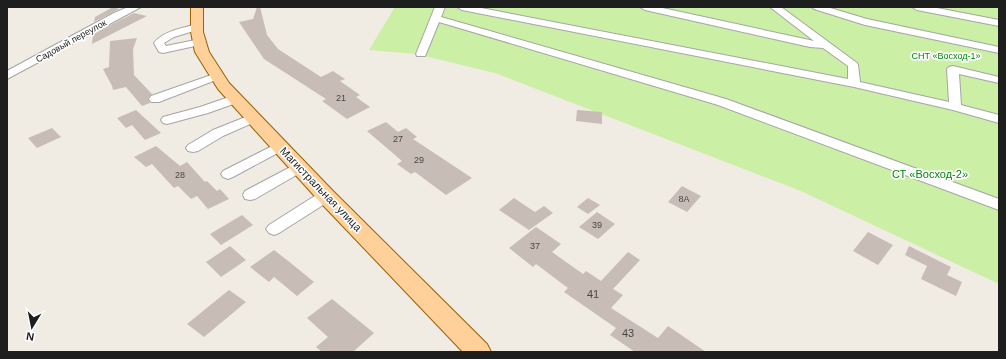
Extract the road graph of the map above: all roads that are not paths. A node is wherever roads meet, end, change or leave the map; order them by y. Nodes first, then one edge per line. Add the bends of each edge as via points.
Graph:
1 (136, 7) edge
2 (197, 7) edge
3 (462, 7) edge
4 (645, 7) edge
5 (775, 7) edge
6 (817, 7) edge
7 (917, 7) edge
8 (438, 13) edge
9 (999, 23) edge
10 (828, 45) junction
11 (999, 50) edge
12 (421, 54) dead end
13 (7, 76) edge
14 (216, 76) junction
15 (999, 80) edge
16 (854, 84) junction
17 (154, 99) dead end
18 (235, 99) junction
19 (955, 107) junction
20 (253, 118) junction
21 (999, 119) edge
22 (167, 120) dead end
23 (280, 146) junction
24 (193, 148) dead end
25 (300, 167) junction
26 (228, 174) dead end
27 (250, 195) dead end
28 (326, 196) junction
29 (999, 205) edge
30 (274, 229) dead end
31 (479, 352) edge

1 - 13 street, Садовый переулок
2 - 14 main road, Магистральная улица via 198,35 202,52
3 - 16 street
4 - 10 street via 810,44
5 - 10 street
6 - 11 street via 865,22
7 - 9 street
8 - 12 street
8 - 29 street via 722,102
10 - 16 street via 853,65
14 - 17 street
14 - 18 main road, Магистральная улица
15 - 19 street via 953,69
16 - 19 street
18 - 20 main road, Магистральная улица
18 - 22 street
19 - 21 street
20 - 23 main road, Магистральная улица
20 - 24 street
23 - 25 main road, Магистральная улица
23 - 26 street
25 - 27 street
25 - 28 main road, Магистральная улица
28 - 30 street
28 - 31 main road, Магистральная улица

